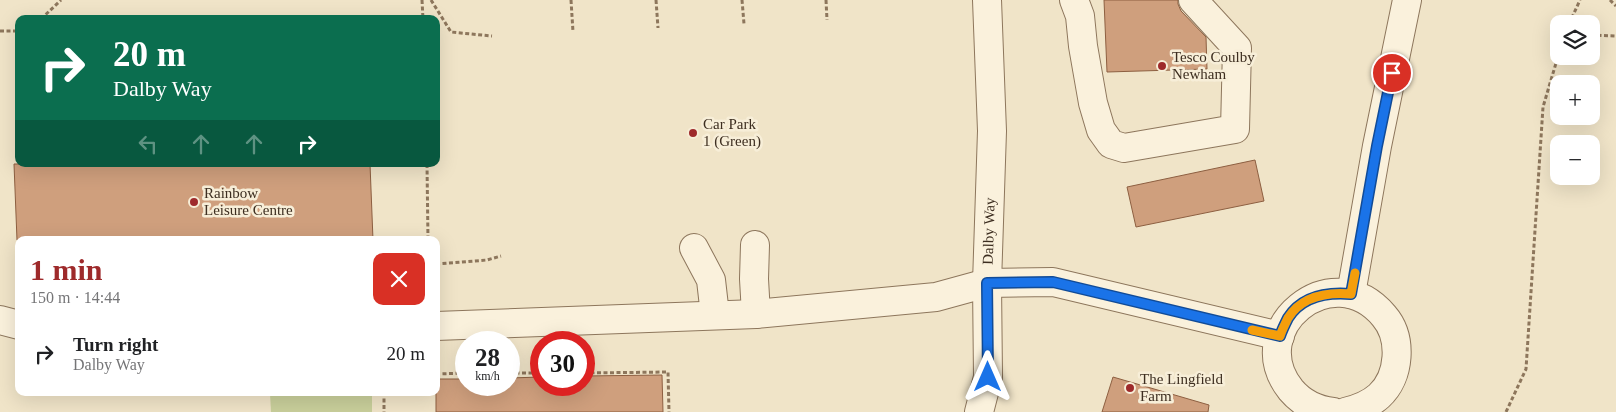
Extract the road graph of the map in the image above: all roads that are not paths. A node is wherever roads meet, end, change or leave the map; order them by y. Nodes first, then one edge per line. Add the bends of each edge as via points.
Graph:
1 (987, 0) edge
2 (1074, 0) edge
3 (1193, 0) edge
4 (1407, 0) edge
5 (755, 245) dead end
6 (694, 248) dead end
7 (987, 283) junction
8 (1351, 294) junction
9 (756, 314) junction
10 (715, 315) junction
11 (0, 320) edge
12 (15, 324) edge
13 (440, 326) edge
14 (1280, 336) junction
15 (979, 412) edge
16 (1330, 412) edge

1 - 7 street, Dalby Way via 992,131
2 - 3 street via 1080,16 1093,103 1101,130 1111,144 1124,148 1235,129 1237,48
4 - 8 street
5 - 9 street
6 - 10 street via 711,280
7 - 9 street via 936,296
7 - 14 street, Dalby Way via 1053,282
7 - 15 street via 988,377
8 - 14 street via 1316,296 1301,304 1289,317
8 - 16 street via 1371,303 1386,317 1395,336 1397,357 1392,378 1380,395 1363,407
9 - 10 street
10 - 13 street
11 - 12 street
14 - 16 street via 1277,357 1284,380 1300,400

